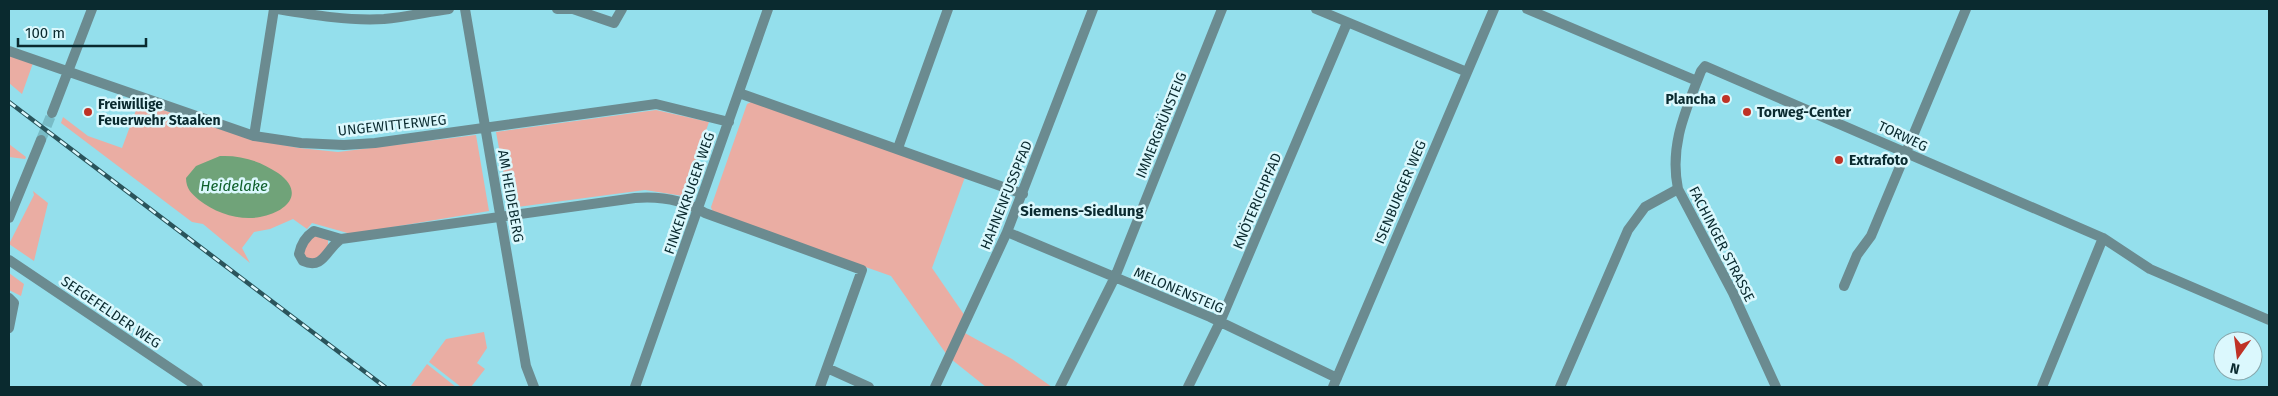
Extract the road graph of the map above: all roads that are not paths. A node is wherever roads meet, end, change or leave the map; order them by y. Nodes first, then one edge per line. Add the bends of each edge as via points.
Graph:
1 (92, 9) edge
2 (276, 9) edge
3 (449, 9) edge
4 (465, 9) edge
5 (557, 9) edge
6 (622, 9) edge
7 (768, 9) edge
8 (948, 9) edge
9 (1093, 9) edge
10 (1222, 9) edge
11 (1316, 9) edge
12 (1494, 9) edge
13 (1527, 9) edge
14 (1966, 9) edge
15 (1348, 23) junction
16 (9, 51) edge
17 (1466, 72) junction
18 (69, 73) junction
19 (1697, 81) junction
20 (739, 93) junction
21 (52, 113) tunnel mouth
22 (728, 122) junction
23 (485, 128) junction
24 (254, 136) junction
25 (41, 140) tunnel mouth
26 (898, 148) junction
27 (1906, 152) junction
28 (1678, 189) junction
29 (1022, 194) junction
30 (698, 209) junction
31 (500, 217) junction
32 (9, 218) edge
33 (1007, 232) junction
34 (341, 238) dead end
35 (2104, 238) junction
36 (9, 260) edge
37 (1115, 277) junction
38 (1844, 286) dead end
39 (9, 298) edge
40 (2269, 320) edge
41 (1220, 322) junction
42 (9, 328) edge
43 (827, 368) junction
44 (1335, 383) edge
45 (198, 387) edge
46 (534, 387) edge
47 (635, 387) edge
48 (820, 387) edge
49 (869, 387) edge
50 (935, 387) edge
51 (1060, 387) edge
52 (1188, 387) edge
53 (1560, 387) edge
54 (1776, 387) edge
55 (2042, 387) edge

1 - 18 street
2 - 3 street via 361,19 386,19
2 - 24 street
4 - 23 street, AM HEIDEBERG
5 - 6 street via 573,9 614,23
7 - 20 street, FINKENKRUGER WEG
8 - 26 street
9 - 29 street, HAHNENFUSSPFAD
10 - 37 street, IMMERGRÜNSTEIG
11 - 15 street
12 - 17 street, ISENBURGER WEG
13 - 19 street
14 - 27 street
15 - 17 street
15 - 41 street, KNÖTERICHPFAD
16 - 18 street, UNGEWITTERWEG
17 - 44 street, ISENBURGER WEG
18 - 21 street
18 - 24 street, UNGEWITTERWEG
19 - 27 street, TORWEG via 1705,66
19 - 28 street, FACHINGER STRASSE via 1675,149
20 - 22 street, FINKENKRUGER WEG
20 - 26 street
22 - 23 street, UNGEWITTERWEG via 656,104
22 - 30 street, FINKENKRUGER WEG
23 - 24 street, UNGEWITTERWEG via 344,145
23 - 31 street, AM HEIDEBERG
25 - 32 street
26 - 29 street
27 - 35 street, TORWEG
27 - 38 street via 1871,236 1857,255
28 - 53 street via 1646,207 1628,230
28 - 54 street, FACHINGER STRASSE via 1733,292
29 - 33 street, HAHNENFUSSPFAD
30 - 31 street via 665,198 646,197
30 - 43 street via 862,270
30 - 47 street, FINKENKRUGER WEG
31 - 34 street
31 - 46 street, AM HEIDEBERG via 526,366
33 - 37 street, MELONENSTEIG
33 - 50 street, HAHNENFUSSPFAD
35 - 40 street, TORWEG via 2150,269
35 - 55 street
36 - 45 street, SEEGEFELDER WEG
37 - 41 street, MELONENSTEIG
37 - 51 street, IMMERGRÜNSTEIG
39 - 42 street via 14,303
41 - 44 street, MELONENSTEIG
41 - 52 street, KNÖTERICHPFAD
43 - 48 street
43 - 49 street

